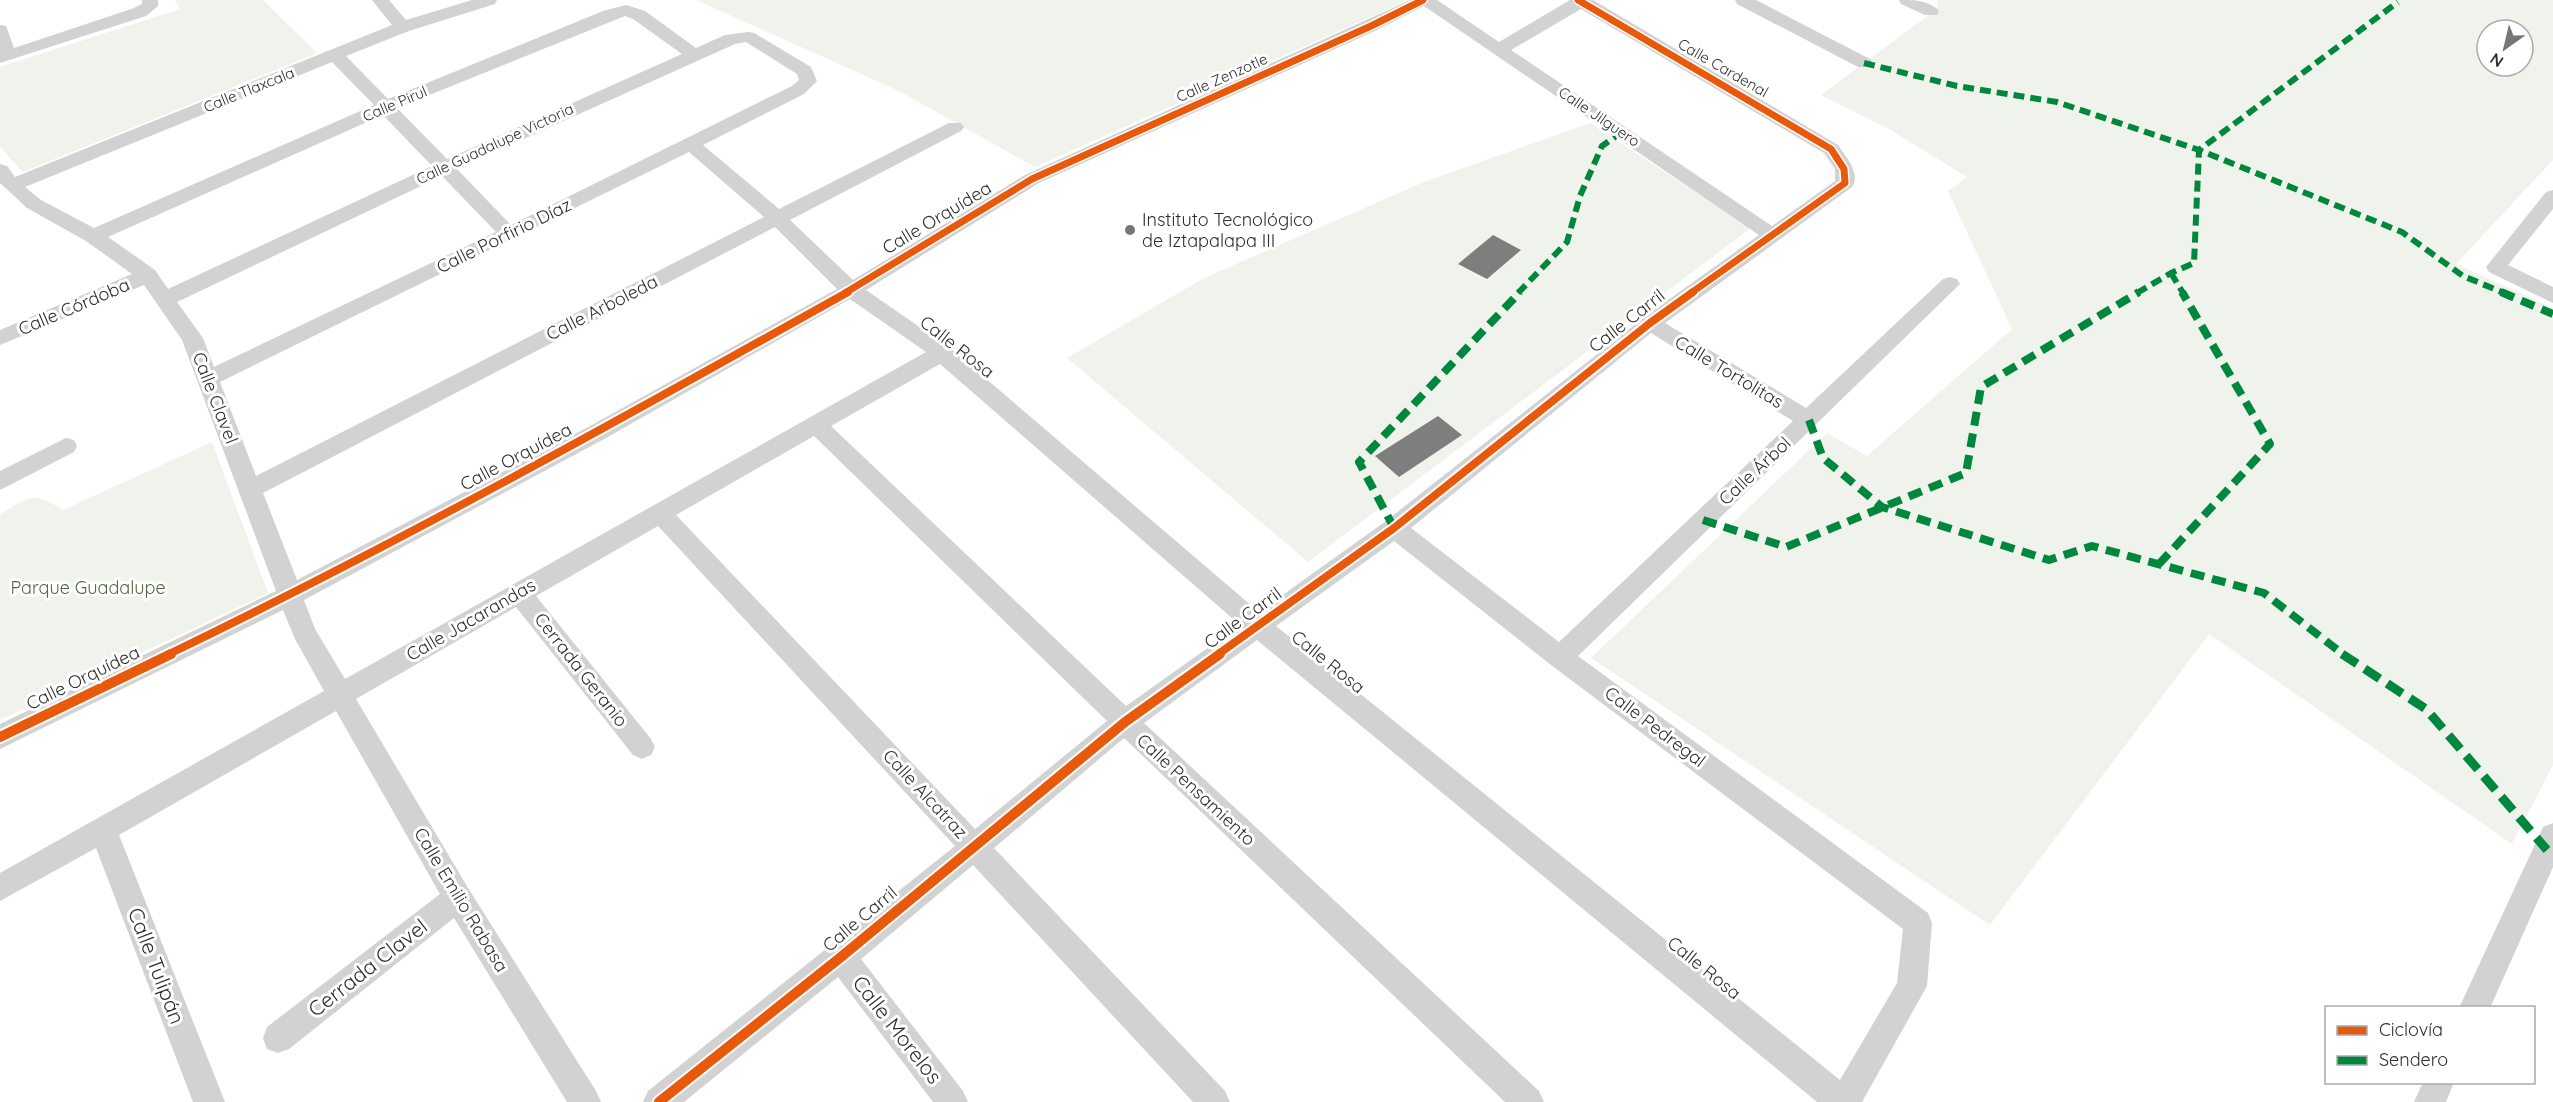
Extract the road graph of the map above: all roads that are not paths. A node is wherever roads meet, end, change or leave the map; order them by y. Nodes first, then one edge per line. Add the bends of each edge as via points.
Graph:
1 (150, 0) edge
2 (380, 0) edge
3 (489, 0) edge
4 (1425, 0) edge
5 (1743, 0) edge
6 (1907, 0) edge
7 (1582, 1) edge
8 (1931, 11) dead end
9 (403, 27) junction
10 (0, 30) edge
11 (1498, 50) junction
12 (693, 54) junction
13 (335, 55) junction
14 (4, 56) edge
15 (1864, 63) dead end
16 (798, 90) joint
17 (385, 107) junction
18 (955, 127) dead end
19 (691, 144) junction
20 (443, 168) junction
21 (1844, 169) joint
22 (6, 178) edge
23 (1032, 179) joint
24 (2553, 196) edge
25 (776, 217) junction
26 (509, 234) junction
27 (1771, 234) junction
28 (93, 236) junction
29 (148, 275) junction
30 (1950, 284) dead end
31 (851, 290) junction
32 (2553, 296) edge
33 (165, 299) junction
34 (1650, 323) junction
35 (0, 338) edge
36 (942, 353) junction
37 (207, 379) junction
38 (1809, 420) junction
39 (816, 425) junction
40 (66, 446) dead end
41 (0, 481) edge
42 (249, 489) junction
43 (660, 513) junction
44 (1394, 528) junction
45 (519, 593) junction
46 (289, 596) junction
47 (1259, 627) junction
48 (1560, 657) junction
49 (340, 695) junction
50 (1125, 722) junction
51 (0, 736) edge
52 (642, 747) dead end
53 (103, 829) junction
54 (2553, 836) edge
55 (974, 846) junction
56 (0, 888) edge
57 (458, 898) junction
58 (841, 957) junction
59 (2475, 1006) edge
60 (278, 1038) dead end
61 (2439, 1084) edge
62 (666, 1100) edge
63 (209, 1102) edge
64 (585, 1102) edge
65 (952, 1102) edge
66 (1214, 1102) edge
67 (1528, 1102) edge
68 (1844, 1102) edge
69 (2430, 1102) edge

1 - 14 street via 150,6 140,12
2 - 9 street
3 - 9 street, Calle Tlaxcala
4 - 11 street, Calle Jilguero
4 - 23 street, Calle Zenzotle
5 - 15 street
6 - 8 street
7 - 11 street
7 - 21 street, Calle Cardenal via 1831,149
9 - 13 street, Calle Tlaxcala
10 - 14 street
11 - 27 street, Calle Jilguero
12 - 16 street, Calle Guadalupe Victoria via 747,37 805,71 808,81
12 - 17 street, Calle Pirul via 626,10
12 - 20 street, Calle Guadalupe Victoria
13 - 17 street
13 - 22 street, Calle Tlaxcala
16 - 19 street, Calle Porfirio Díaz
17 - 20 street
17 - 28 street, Calle Pirul
18 - 25 street, Calle Arboleda
19 - 25 street, Calle Rosa
19 - 26 street, Calle Porfirio Díaz
20 - 26 street
20 - 33 street, Calle Guadalupe Victoria
21 - 27 street, Calle Carril via 1845,183
22 - 28 street, Calle Clavel via 34,204
23 - 31 street, Calle Orquídea
24 - 32 street via 2496,267
25 - 31 street, Calle Rosa
25 - 42 street, Calle Arboleda
26 - 37 street, Calle Porfirio Díaz
27 - 34 street, Calle Carril
28 - 29 street, Calle Clavel
29 - 33 street, Calle Clavel
29 - 35 street, Calle Córdoba
30 - 38 street, Calle Árbol
31 - 36 street, Calle Rosa
31 - 46 street, Calle Orquídea via 598,432
33 - 37 street, Calle Clavel via 192,338
34 - 38 street, Calle Tortolitas
34 - 44 street, Calle Carril
36 - 39 street, Calle Jacarandas
36 - 47 street, Calle Rosa
37 - 42 street, Calle Clavel
38 - 48 street, Calle Árbol
39 - 43 street, Calle Jacarandas
39 - 50 street, Calle Pensamiento
40 - 41 street
42 - 46 street, Calle Clavel
43 - 45 street, Calle Jacarandas
43 - 55 street, Calle Alcatraz
44 - 47 street, Calle Carril
44 - 48 street, Calle Pedregal
45 - 49 street, Calle Jacarandas
45 - 52 street, Cerrada Geranio
46 - 49 street, Calle Clavel via 304,632
46 - 51 street, Calle Orquídea
47 - 50 street, Calle Carril
47 - 68 street, Calle Rosa
48 - 68 street, Calle Pedregal via 1918,923 1912,986
49 - 53 street, Calle Jacarandas
49 - 57 street, Calle Emilio Rabasa
50 - 55 street, Calle Carril
50 - 67 street, Calle Pensamiento
53 - 56 street, Calle Jacarandas
53 - 63 street, Calle Tulipán
54 - 59 street
55 - 58 street, Calle Carril
55 - 66 street, Calle Alcatraz
57 - 60 street, Cerrada Clavel
57 - 64 street, Calle Emilio Rabasa
58 - 62 street, Calle Carril
58 - 65 street, Calle Morelos
61 - 69 street

